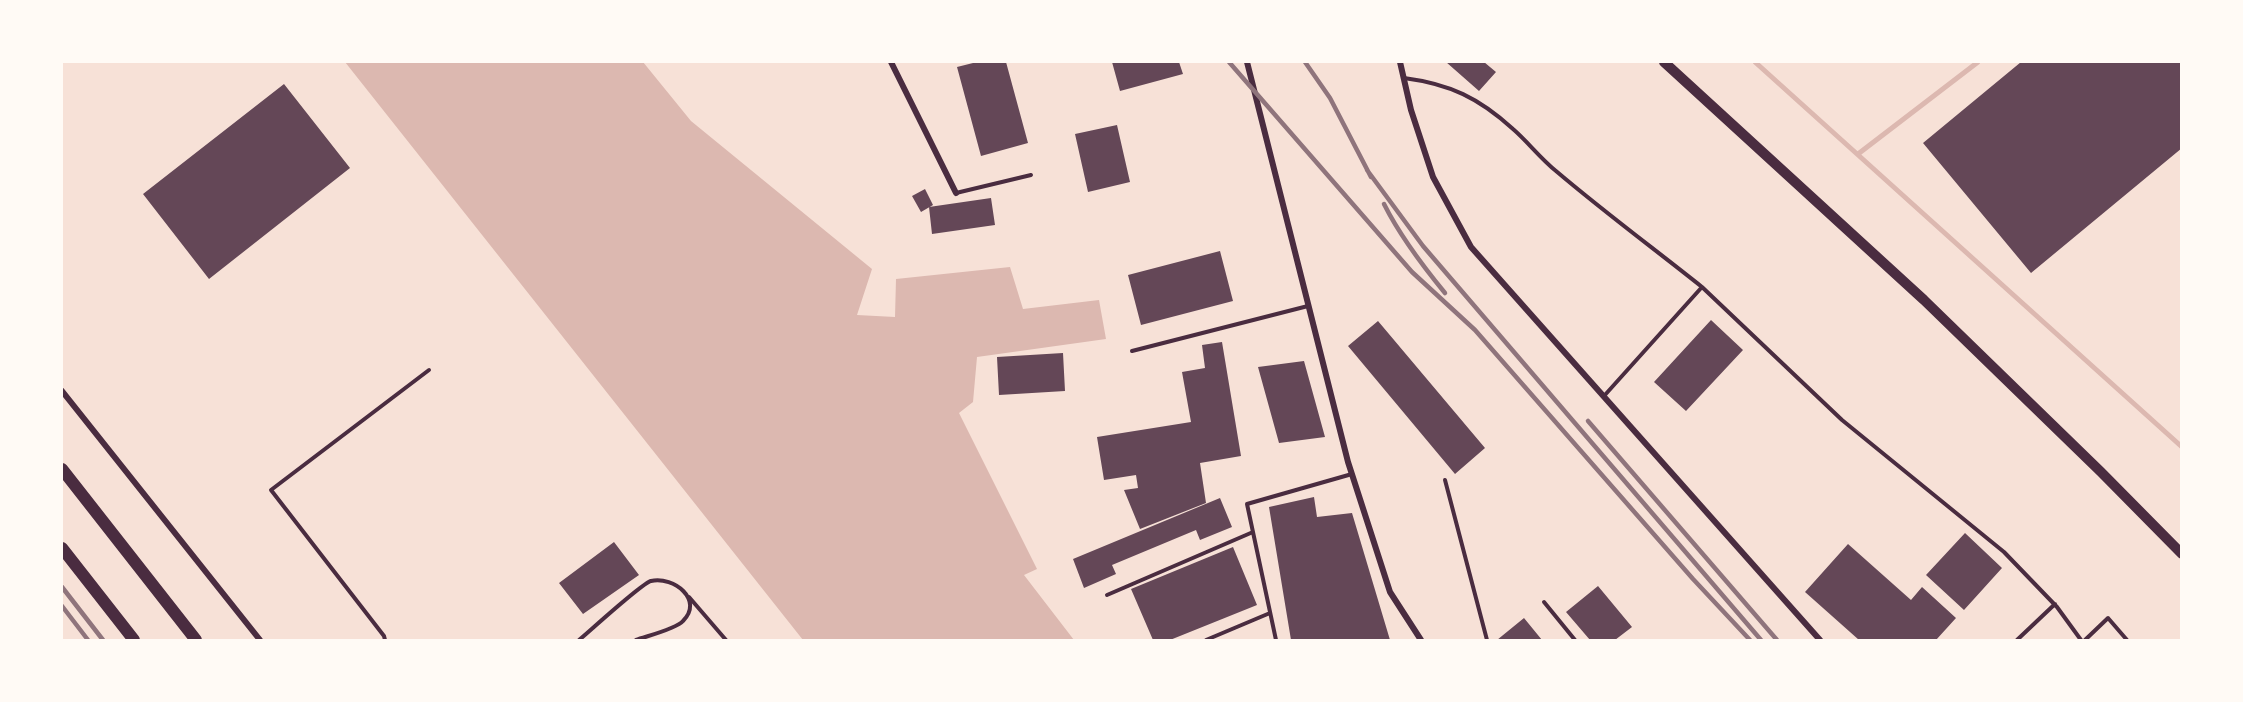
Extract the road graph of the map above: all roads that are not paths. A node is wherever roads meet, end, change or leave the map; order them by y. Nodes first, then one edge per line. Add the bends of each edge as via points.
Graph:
1 (891, 62) edge
2 (1247, 62) edge
3 (1400, 62) edge
4 (1664, 62) edge
5 (1404, 78) junction
6 (1031, 175) dead end
7 (956, 193) joint
8 (1702, 287) junction
9 (1309, 306) junction
10 (1132, 351) dead end
11 (429, 370) dead end
12 (62, 391) edge
13 (1604, 397) junction
14 (62, 469) edge
15 (1352, 474) junction
16 (1445, 480) dead end
17 (1253, 532) junction
18 (62, 548) edge
19 (2181, 554) edge
20 (1107, 595) dead end
21 (688, 597) junction
22 (1544, 602) dead end
23 (2055, 604) junction
24 (1270, 612) junction
25 (134, 640) edge
26 (196, 640) edge
27 (260, 640) edge
28 (385, 640) edge
29 (579, 640) edge
30 (636, 640) edge
31 (726, 640) edge
32 (1206, 640) edge
33 (1276, 640) edge
34 (1421, 640) edge
35 (1487, 640) edge
36 (1575, 640) edge
37 (1820, 640) edge
38 (2017, 640) edge
39 (2083, 640) edge
40 (2127, 640) edge

1 - 7 street
2 - 9 street
3 - 5 street
4 - 19 main road via 1924,300
5 - 8 lane via 1433,82 1464,93 1486,107 1554,170
5 - 13 street via 1433,177 1471,247
6 - 7 lane
8 - 13 lane
8 - 23 lane via 1842,420 2004,552
9 - 10 lane
9 - 15 street
11 - 28 lane via 271,490
12 - 27 street
13 - 37 street
14 - 26 main road
15 - 17 lane via 1247,504
15 - 34 street via 1390,592
16 - 35 lane
17 - 20 lane
17 - 24 lane
18 - 25 main road
21 - 29 lane via 679,586 667,581 649,581
21 - 30 lane via 690,611 682,622
21 - 31 lane
22 - 36 lane
23 - 38 lane
23 - 39 lane
24 - 32 lane
24 - 33 lane
39 - 40 lane via 2108,618

